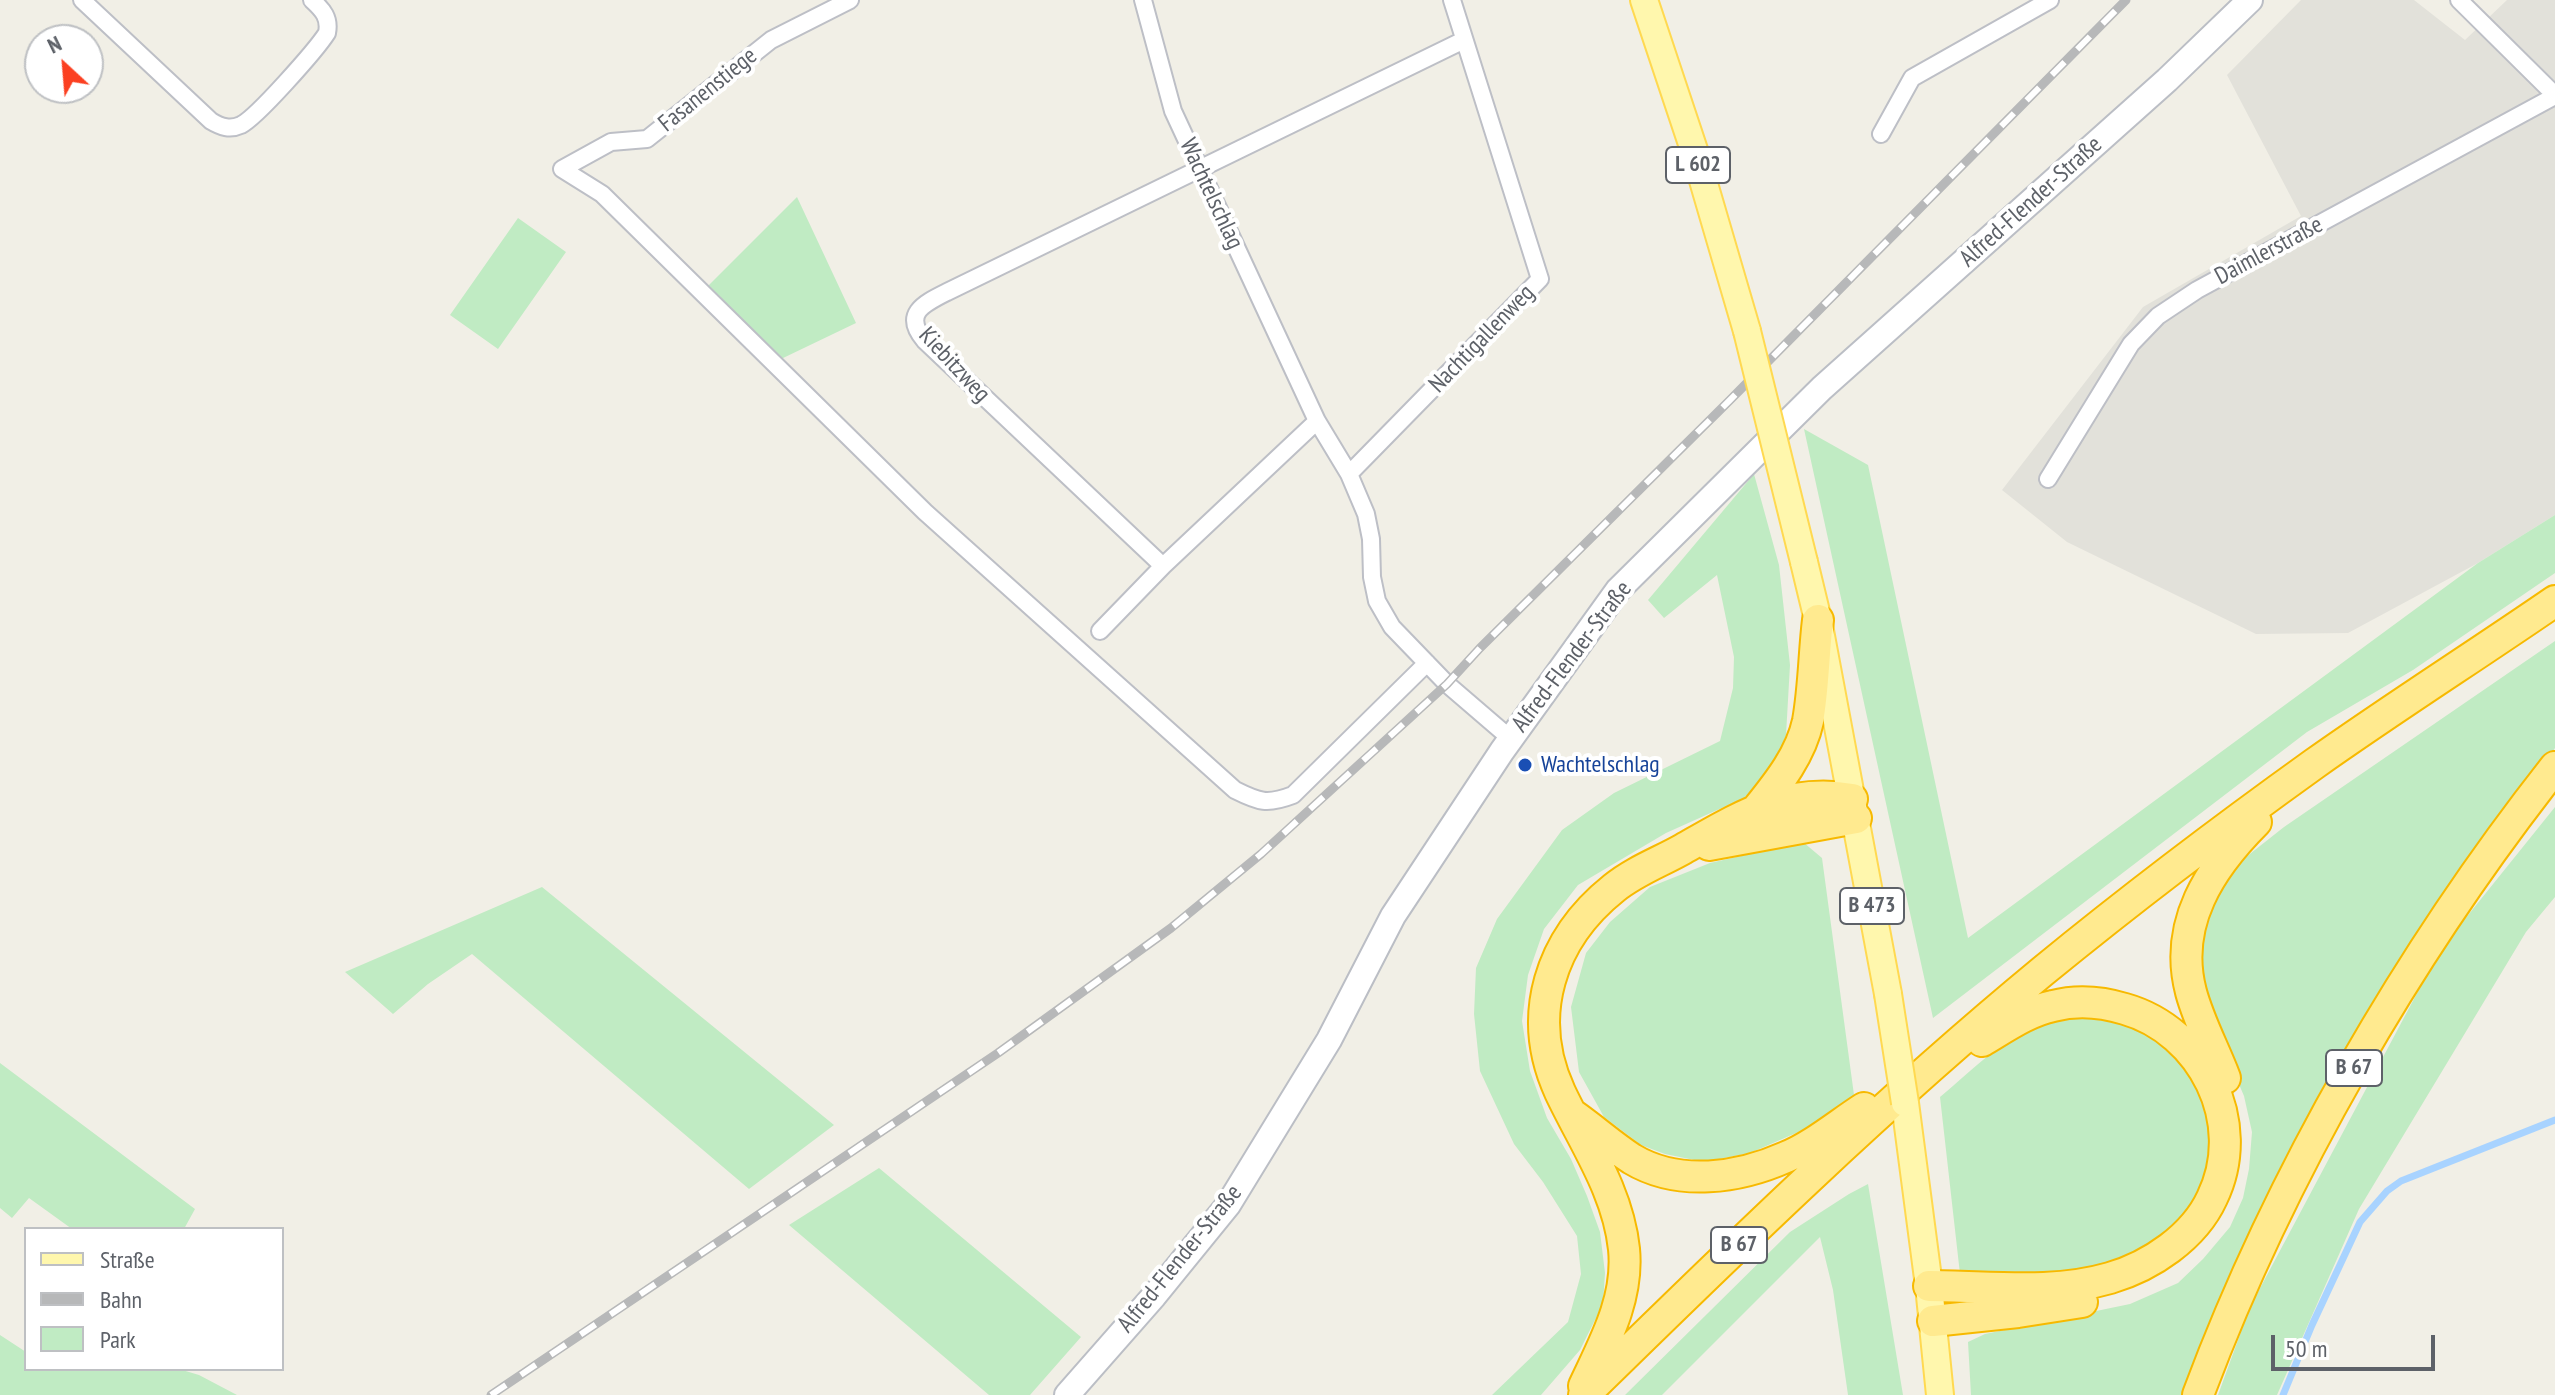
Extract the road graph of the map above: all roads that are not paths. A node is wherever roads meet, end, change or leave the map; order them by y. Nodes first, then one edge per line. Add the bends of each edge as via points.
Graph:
1 (82, 0) edge
2 (312, 0) edge
3 (850, 0) edge
4 (1143, 0) edge
5 (1452, 0) edge
6 (1644, 0) edge
7 (2050, 0) edge
8 (2250, 0) edge
9 (2459, 0) edge
10 (1464, 40) junction
11 (2555, 96) edge
12 (1881, 134) dead end
13 (1200, 169) junction
14 (1317, 421) junction
15 (1349, 474) junction
16 (2048, 479) dead end
17 (1163, 566) junction
18 (2555, 601) edge
19 (1818, 620) junction
20 (1100, 631) dead end
21 (1427, 663) junction
22 (1511, 739) junction
23 (2316, 763) junction
24 (2555, 767) edge
25 (1758, 808) junction
26 (1854, 808) junction
27 (1679, 851) junction
28 (1916, 1080) junction
29 (1573, 1115) junction
30 (1929, 1286) junction
31 (1933, 1321) junction
32 (1067, 1395) edge
33 (1582, 1395) edge
34 (1940, 1395) edge
35 (2198, 1395) edge

1 - 2 street via 211,121 232,128 251,118 327,33 325,14
3 - 21 street, Fasanenstiege via 771,40 647,139 611,142 562,169 602,194 925,512 1235,790 1274,802 1293,795
4 - 13 street, Wachtelschlag via 1173,111
5 - 10 street, Nachtigallenweg
6 - 19 main road, L 602, bridge via 1747,331
7 - 12 street via 1912,78
8 - 22 street, Alfred-Flender-Straße via 2156,91 1822,388 1618,590
9 - 11 street
10 - 13 street
10 - 15 street, Nachtigallenweg via 1540,279
11 - 16 street, Daimlerstraße via 2158,316 2131,344
13 - 14 street, Wachtelschlag
13 - 17 street, Kiebitzweg via 928,302 915,321 925,341
14 - 15 street, Wachtelschlag
14 - 17 street
15 - 21 street, Wachtelschlag via 1366,514 1377,601 1392,627
17 - 20 street
18 - 23 highway, B 67
19 - 25 highway via 1808,722 1779,782
19 - 26 main road, L 602
21 - 22 street, Wachtelschlag
22 - 32 street, Alfred-Flender-Straße via 1393,916 1329,1040 1228,1205
23 - 28 highway, B 67 via 2101,925
23 - 31 highway via 2211,873 2189,929 2190,990 2234,1100 2240,1135 2238,1174 2200,1245 2167,1272 2114,1295
24 - 35 highway, B 67 via 2442,923 2368,1043 2258,1254
25 - 26 highway via 1831,795
25 - 27 highway
26 - 27 highway
26 - 30 main road, B 473, bridge via 1888,994
27 - 29 highway via 1597,902 1556,960 1545,1001 1545,1036 1551,1069
28 - 29 highway via 1789,1156 1725,1177 1653,1169
28 - 30 highway via 2051,1006 2112,1005 2168,1029 2202,1064 2221,1112 2225,1141 2213,1198 2189,1232 2149,1263 2072,1286
28 - 33 highway, B 67
29 - 33 highway via 1608,1188 1624,1251 1615,1318
30 - 31 main road, B 473
31 - 34 main road, B 473

